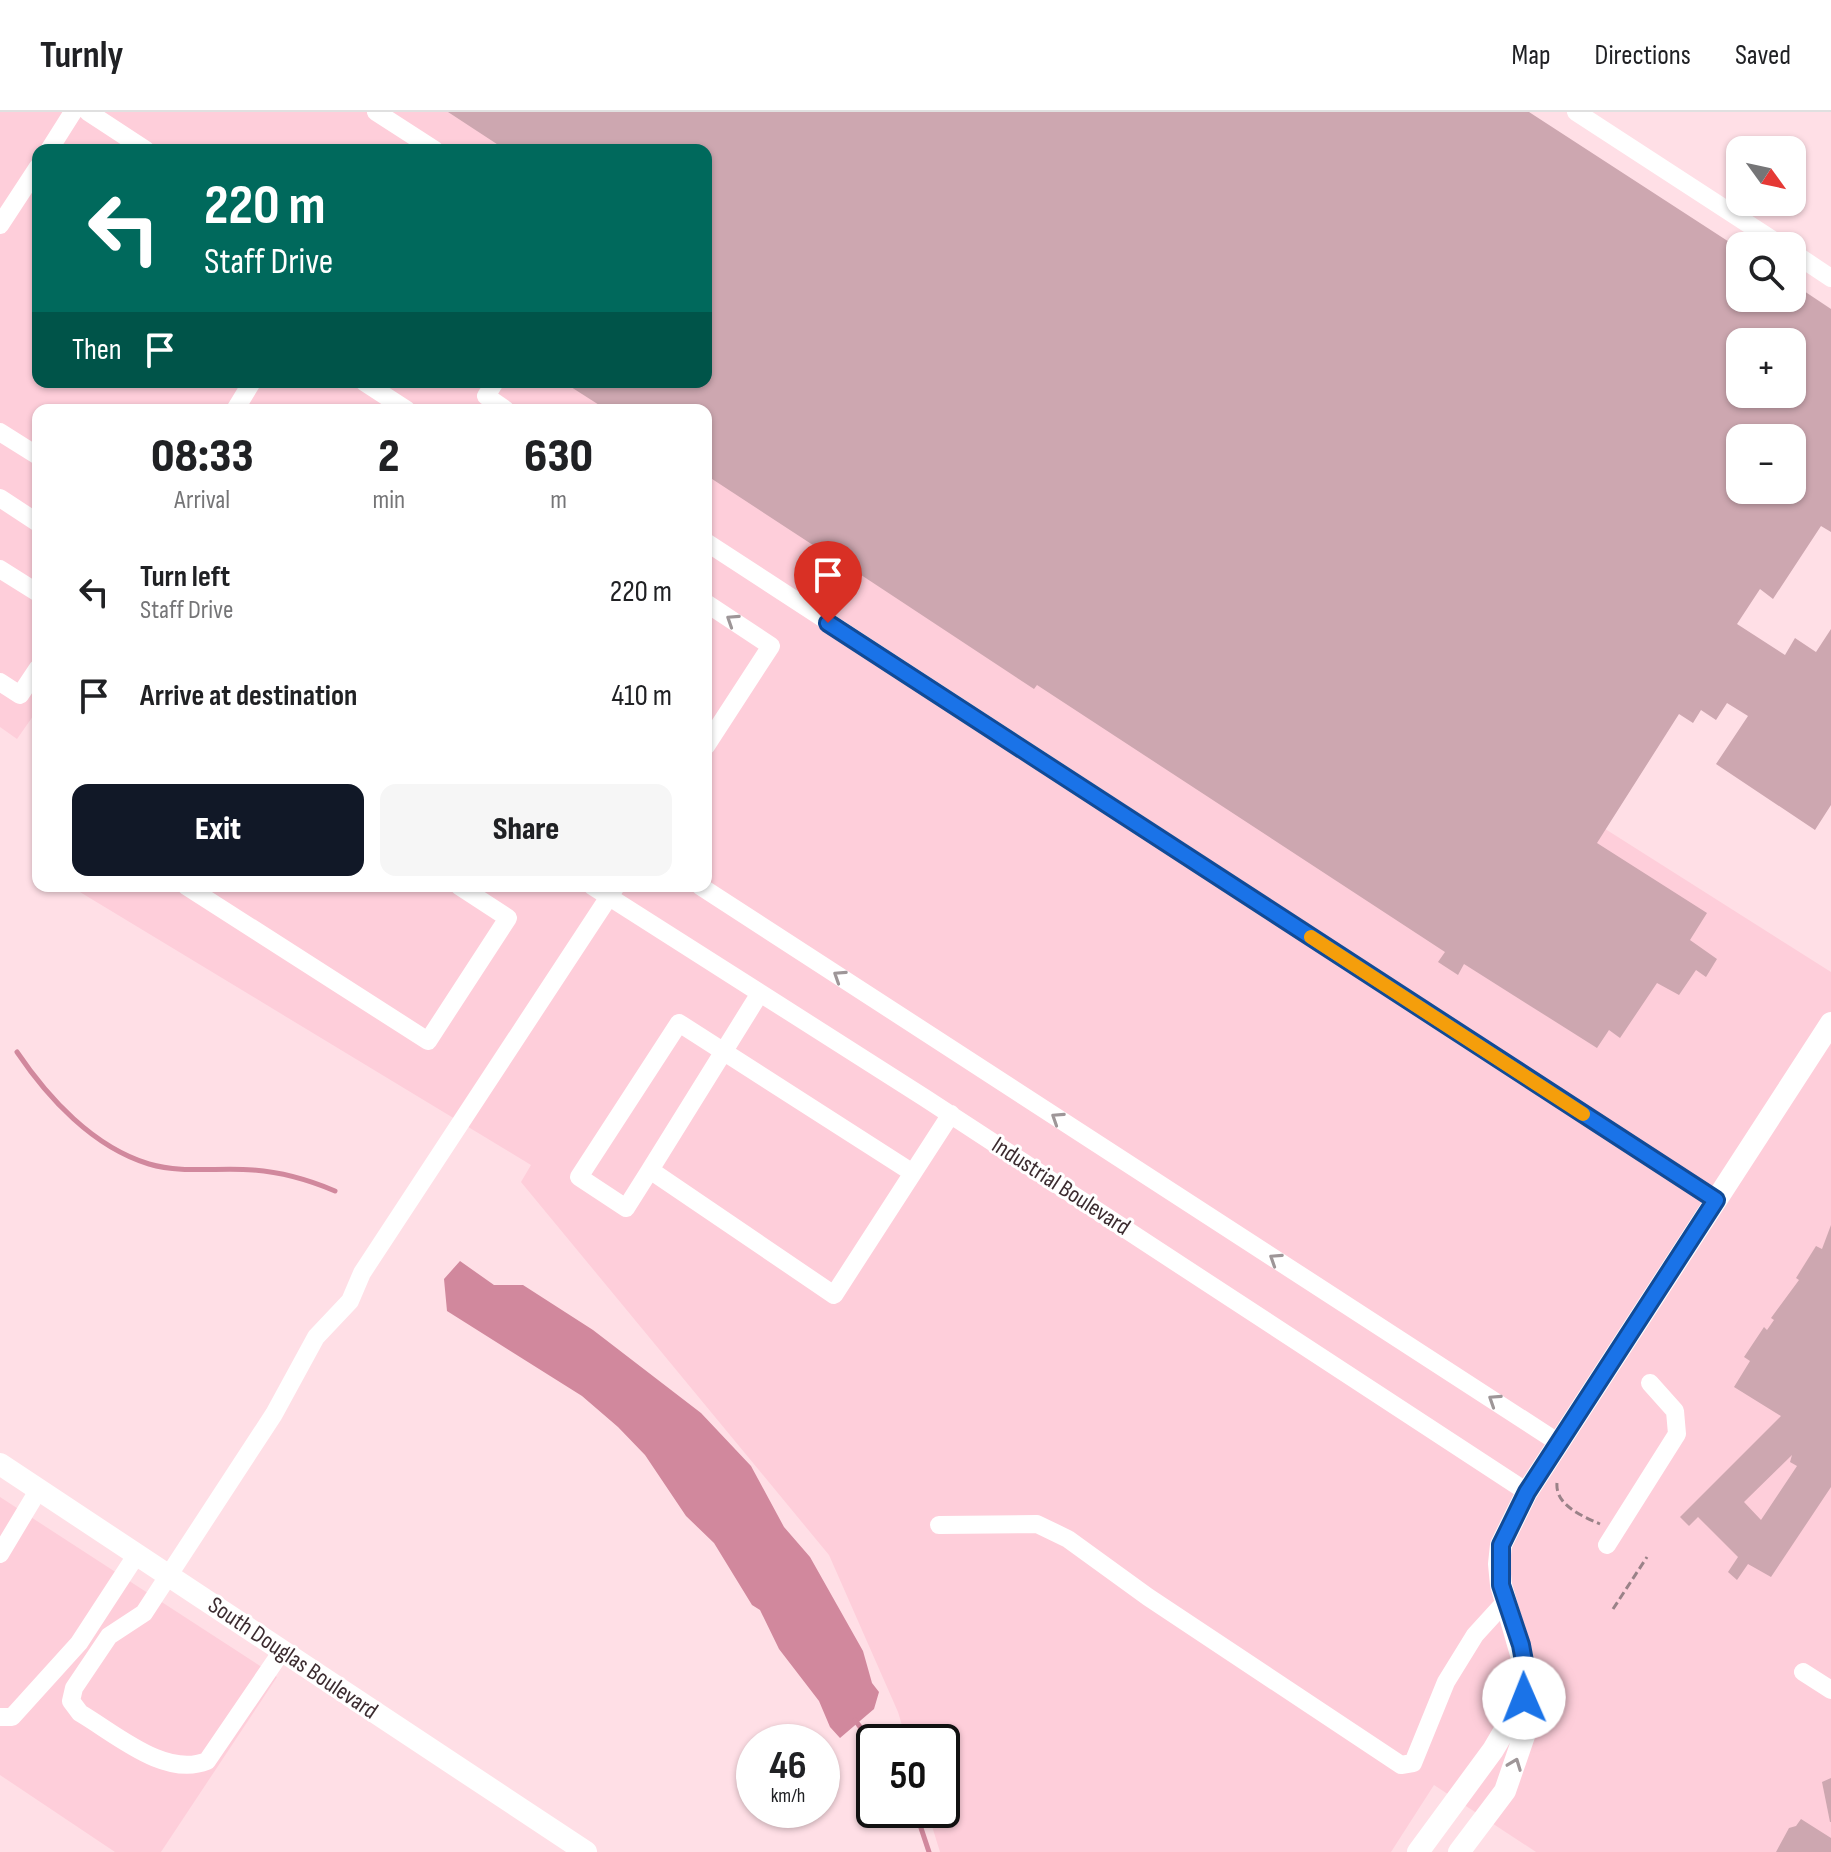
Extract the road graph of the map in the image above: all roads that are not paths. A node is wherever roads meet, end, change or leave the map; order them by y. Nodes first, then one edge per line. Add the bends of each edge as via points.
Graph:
1 (73, 112) edge
2 (88, 112) edge
3 (376, 112) edge
4 (1576, 112) edge
5 (53, 144) edge
6 (137, 144) edge
7 (426, 144) edge
8 (32, 176) edge
9 (0, 225) edge
10 (1760, 232) edge
11 (1806, 261) edge
12 (1831, 278) edge
13 (373, 388) edge
14 (491, 388) edge
15 (398, 404) edge
16 (497, 404) edge
17 (0, 432) edge
18 (32, 452) edge
19 (0, 498) edge
20 (32, 519) edge
21 (712, 546) edge
22 (0, 569) edge
23 (32, 589) edge
24 (712, 607) edge
25 (32, 677) edge
26 (0, 682) edge
27 (712, 735) edge
28 (195, 892) edge
29 (468, 892) edge
30 (611, 892) edge
31 (613, 892) edge
32 (709, 892) edge
33 (760, 993) junction
34 (1831, 1023) edge
35 (723, 1051) junction
36 (951, 1114) junction
37 (650, 1170) junction
38 (913, 1173) junction
39 (1716, 1200) junction
40 (1650, 1383) dead end
41 (1559, 1443) junction
42 (0, 1464) edge
43 (39, 1489) junction
44 (1527, 1492) junction
45 (939, 1525) dead end
46 (1612, 1538) road end
47 (0, 1554) edge
48 (137, 1554) junction
49 (168, 1574) junction
50 (1506, 1601) junction
51 (282, 1651) junction
52 (1803, 1672) dead end
53 (1831, 1690) edge
54 (1524, 1698) junction
55 (0, 1717) edge
56 (586, 1852) edge
57 (1418, 1852) edge
58 (1459, 1852) edge

1 - 5 street
2 - 6 street
3 - 7 street
4 - 10 street
8 - 9 street
11 - 12 street
13 - 15 street
14 - 16 street via 486,396
17 - 18 street
19 - 20 street
21 - 39 street
22 - 23 street
27 -> 24 street via 764,641
25 - 26 street via 20,695
28 - 29 street via 428,1041 508,918
30 - 49 street via 362,1273 350,1301 316,1337 274,1414
31 - 33 street, Industrial Boulevard
41 -> 32 street
33 - 35 street
33 - 36 street, Industrial Boulevard
34 - 39 main road
35 - 37 street
35 - 37 street via 679,1023 579,1177 626,1208
35 - 38 street
36 - 38 street
36 - 44 street, Industrial Boulevard
37 - 38 street via 834,1295
39 - 41 main road
40 - 46 street via 1675,1411 1677,1434
41 - 44 main road
42 - 43 main road, South Douglas Boulevard
43 - 47 street
43 - 48 main road, South Douglas Boulevard
44 - 50 main road via 1501,1545
45 - 50 street via 1037,1524 1068,1539 1401,1765 1413,1763 1446,1682 1475,1635
48 - 49 main road, South Douglas Boulevard
48 - 55 street via 79,1643 12,1717
49 - 51 main road, South Douglas Boulevard
49 - 51 street via 144,1613 109,1636 74,1688 71,1701 80,1713 166,1764 193,1767 207,1761
50 - 54 main road via 1526,1672
51 - 56 main road, South Douglas Boulevard
52 - 53 street
54 - 57 main road
58 -> 54 main road via 1505,1791 1525,1733

